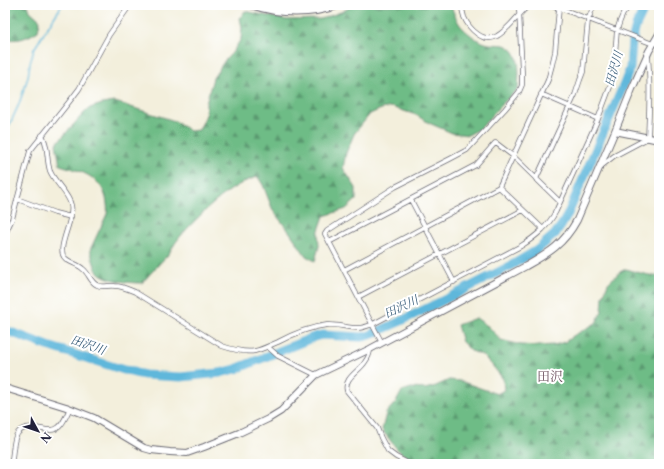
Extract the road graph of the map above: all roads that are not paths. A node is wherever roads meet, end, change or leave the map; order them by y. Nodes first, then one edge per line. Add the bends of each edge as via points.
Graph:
1 (130, 5) edge
2 (251, 5) edge
3 (340, 5) edge
4 (461, 5) edge
5 (520, 5) edge
6 (531, 5) edge
7 (552, 5) edge
8 (594, 5) edge
9 (630, 5) edge
10 (560, 6) edge
11 (277, 8) edge
12 (520, 14) junction
13 (588, 20) junction
14 (617, 30) junction
15 (659, 34) edge
16 (653, 44) junction
17 (647, 56) junction
18 (541, 94) junction
19 (569, 106) junction
20 (598, 119) junction
21 (615, 131) junction
22 (42, 135) junction
23 (648, 138) junction
24 (659, 140) edge
25 (513, 156) junction
26 (598, 169) junction
27 (536, 178) junction
28 (499, 187) junction
29 (17, 199) junction
30 (411, 200) junction
31 (560, 202) junction
32 (523, 210) junction
33 (71, 217) junction
34 (425, 227) junction
35 (543, 229) junction
36 (5, 234) edge
37 (329, 242) junction
38 (439, 254) junction
39 (344, 270) junction
40 (454, 282) junction
41 (358, 298) junction
42 (373, 324) junction
43 (382, 343) junction
44 (269, 349) junction
45 (370, 349) junction
46 (316, 375) junction
47 (5, 388) edge
48 (70, 408) junction
49 (11, 464) edge
50 (410, 464) edge

1 - 22 street via 109,35 79,89
2 - 11 street
3 - 11 street via 310,12
4 - 12 street via 464,18 472,29 489,39 503,32
5 - 12 street
6 - 12 street
7 - 10 street
8 - 13 street
9 - 14 street
10 - 13 street
10 - 18 street via 552,65
12 - 37 street via 522,85 519,92 467,150 395,187 327,231 325,234
13 - 14 street
13 - 19 street via 583,72
14 - 16 street
14 - 20 street via 613,79
15 - 16 street
16 - 17 street
17 - 21 street
17 - 23 street
18 - 19 street
18 - 25 street
19 - 20 street
19 - 27 street
20 - 31 street
21 - 23 street
21 - 26 street
22 - 29 street via 30,151
22 - 33 street via 50,171 71,204
23 - 24 street
23 - 26 street via 614,156
25 - 27 street
25 - 28 street
25 - 30 street via 495,143 476,165
26 - 43 street via 577,220 556,247 526,266
27 - 31 street
28 - 32 street
28 - 34 street
29 - 33 street
29 - 36 street
30 - 34 street
30 - 37 street
31 - 35 street
32 - 35 street
32 - 38 street
33 - 44 street via 61,251 65,258 82,268 96,285 125,287 222,346 236,350
34 - 38 street
34 - 39 street
35 - 40 street via 521,246
37 - 39 street
38 - 40 street
38 - 41 street
39 - 41 street
40 - 42 street
41 - 42 street
42 - 43 street
42 - 44 street via 358,328 328,325 316,327 278,342
43 - 45 street
44 - 46 street
45 - 46 street
45 - 50 street via 365,362 347,382 347,391 377,428 388,451
46 - 48 street via 281,411 268,419 187,453 144,448 94,418
47 - 48 street
48 - 49 street via 60,427 56,429 31,427 19,431 14,441

